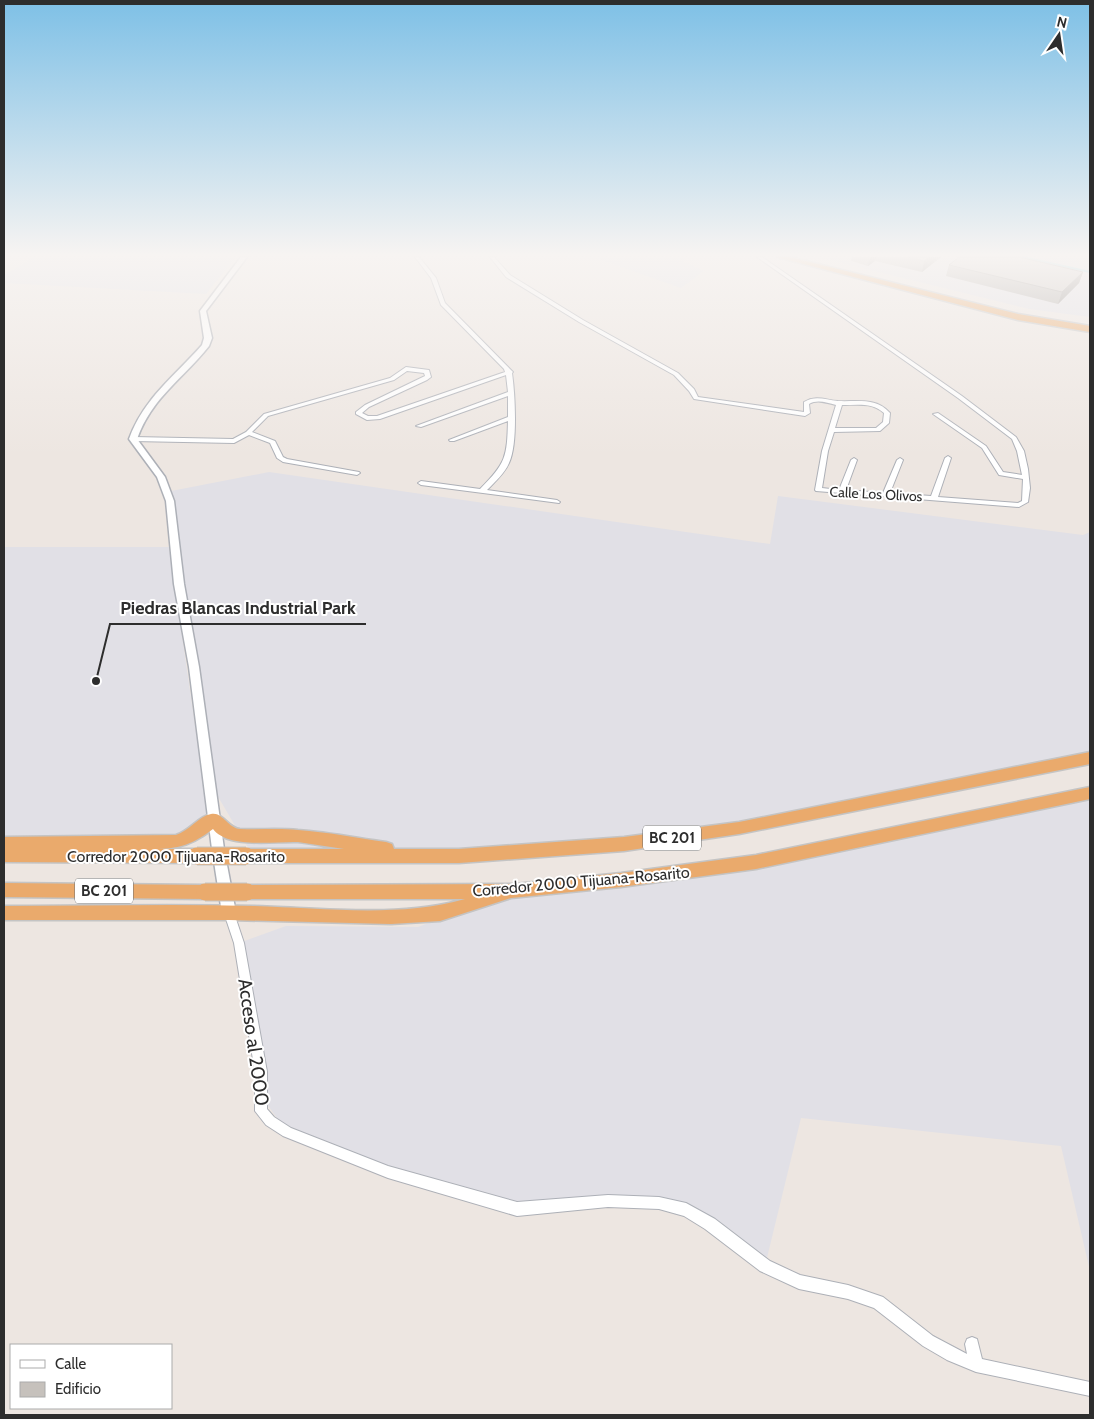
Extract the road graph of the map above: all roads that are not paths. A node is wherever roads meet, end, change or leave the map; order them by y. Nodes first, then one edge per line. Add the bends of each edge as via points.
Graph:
1 (205, 323) edge
2 (462, 323) edge
3 (585, 323) edge
4 (853, 323) edge
5 (1051, 323) edge
6 (1090, 330) edge
7 (510, 372) junction
8 (511, 393) junction
9 (840, 403) junction
10 (936, 414) dead end
11 (511, 418) junction
12 (419, 426) dead end
13 (832, 430) junction
14 (248, 433) junction
15 (133, 439) junction
16 (452, 440) dead end
17 (948, 458) dead end
18 (854, 460) dead end
19 (900, 460) dead end
20 (357, 473) dead end
21 (1025, 477) junction
22 (421, 483) dead end
23 (482, 491) junction
24 (842, 492) junction
25 (886, 494) junction
26 (934, 498) junction
27 (557, 502) dead end
28 (1090, 758) edge
29 (1090, 793) edge
30 (214, 819) junction
31 (4, 844) edge
32 (4, 855) edge
33 (415, 855) junction
34 (4, 890) edge
35 (515, 891) junction
36 (4, 913) edge
37 (229, 913) junction
38 (972, 1344) dead end
39 (976, 1365) junction
40 (1090, 1389) edge

1 - 15 street via 206,346 146,408
2 - 7 street
3 - 9 street via 676,374 696,398 805,414 806,402 810,400
4 - 21 street via 1006,431 1018,443
5 - 6 highway
7 - 8 street
7 - 14 street via 378,418 367,418 358,413 428,377 424,370 406,369 392,379 266,415
8 - 11 street
8 - 12 street
9 - 13 street, Calle Los Olivos
9 - 13 street via 879,406 888,418 878,430
10 - 21 street via 984,447 1001,474
11 - 16 street
11 - 23 street via 508,459
13 - 24 street, Calle Los Olivos via 817,489
14 - 15 street via 234,441
14 - 20 street via 273,442 280,458 285,461
15 - 30 street, Acceso al 2000 via 161,477 170,502
17 - 26 street
18 - 24 street
19 - 25 street
21 - 26 street, Calle Los Olivos via 1026,498 1023,504
22 - 23 street
23 - 27 street
24 - 25 street, Calle Los Olivos
25 - 26 street, Calle Los Olivos
28 - 33 highway, Corredor 2000 Tijuana-Rosarito / BC 201 via 739,828 624,844 498,854
29 - 35 highway, Corredor 2000 Tijuana-Rosarito / BC 201 via 756,862
30 - 31 highway via 191,837 176,842
30 - 33 highway via 222,829 236,835 298,836
30 - 37 street, Acceso al 2000
32 - 33 highway, Corredor 2000 Tijuana-Rosarito / BC 201, bridge
34 - 35 highway, Corredor 2000 Tijuana-Rosarito / BC 201, bridge via 428,894
35 - 37 highway via 480,904 421,916
36 - 37 highway
37 - 39 street, Acceso al 2000 via 239,943 261,1072 261,1111 287,1132 388,1172 516,1209 608,1201 659,1203 686,1210 765,1266 799,1282 878,1302 928,1341
38 - 39 street
39 - 40 street, Acceso al 2000

